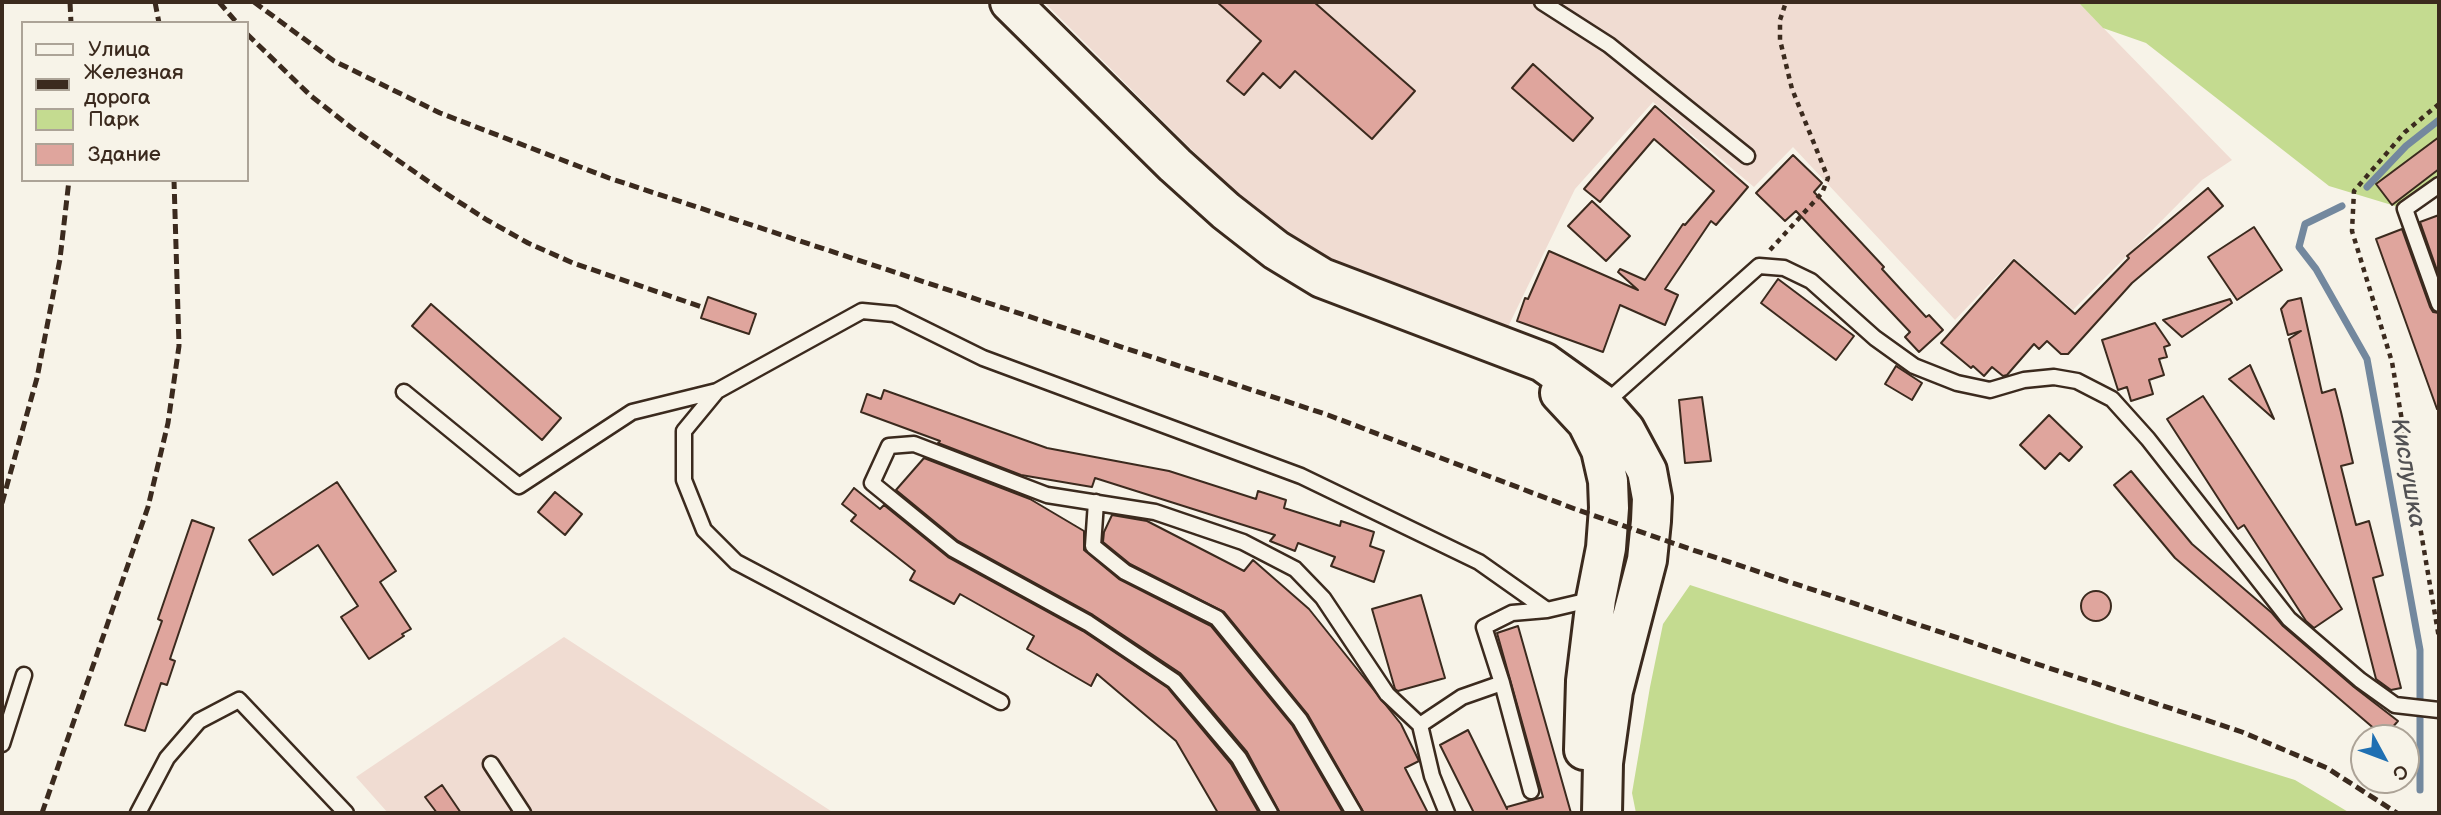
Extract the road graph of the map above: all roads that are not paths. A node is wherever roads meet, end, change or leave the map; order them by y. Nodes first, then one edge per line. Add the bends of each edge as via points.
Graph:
1 (1010, 2) edge
2 (1542, 2) edge
3 (1747, 156) dead end
4 (2439, 185) edge
5 (2439, 304) edge
6 (1507, 348) junction
7 (717, 391) junction
8 (404, 392) dead end
9 (1603, 405) junction
10 (1096, 502) junction
11 (1596, 599) junction
12 (1547, 610) junction
13 (24, 675) dead end
14 (1502, 683) junction
15 (1000, 702) dead end
16 (2439, 710) edge
17 (1420, 725) junction
18 (2, 744) edge
19 (491, 764) dead end
20 (1531, 791) dead end
21 (138, 813) edge
22 (345, 813) edge
23 (523, 813) edge
24 (1270, 813) edge
25 (1354, 813) edge
26 (1447, 813) edge
27 (1592, 813) edge
28 (1602, 813) edge

1 - 6 main road via 1175,165 1276,250 1322,278
2 - 3 lane via 1618,52
4 - 5 lane via 2404,209
6 - 9 main road via 1543,362
6 - 11 main road via 1569,400 1601,450 1609,508
7 - 8 lane via 632,412 519,486
7 - 12 lane via 862,311 894,314 983,358 1301,476 1479,562
7 - 15 lane via 684,431 684,480 704,530 736,562
9 - 16 lane via 1759,266 1784,268 1811,281 1914,366 1990,390 2054,377 2077,381 2112,400 2289,619 2395,705
9 - 28 main road via 1625,430 1647,471 1652,498 1647,560 1613,691
10 - 17 lane via 1155,512 1243,542 1295,569 1323,598 1387,694
10 - 24 lane via 1047,495 914,444 889,446 872,483 953,549 1088,623 1174,681 1239,758
10 - 25 lane via 1093,546 1125,572 1217,618 1300,719
11 - 12 lane
11 - 27 main road via 1584,737
12 - 14 lane via 1512,613 1484,627
13 - 18 lane
14 - 17 lane via 1461,697
14 - 20 lane
17 - 26 lane
19 - 23 lane
21 - 22 lane via 167,758 199,721 239,700

